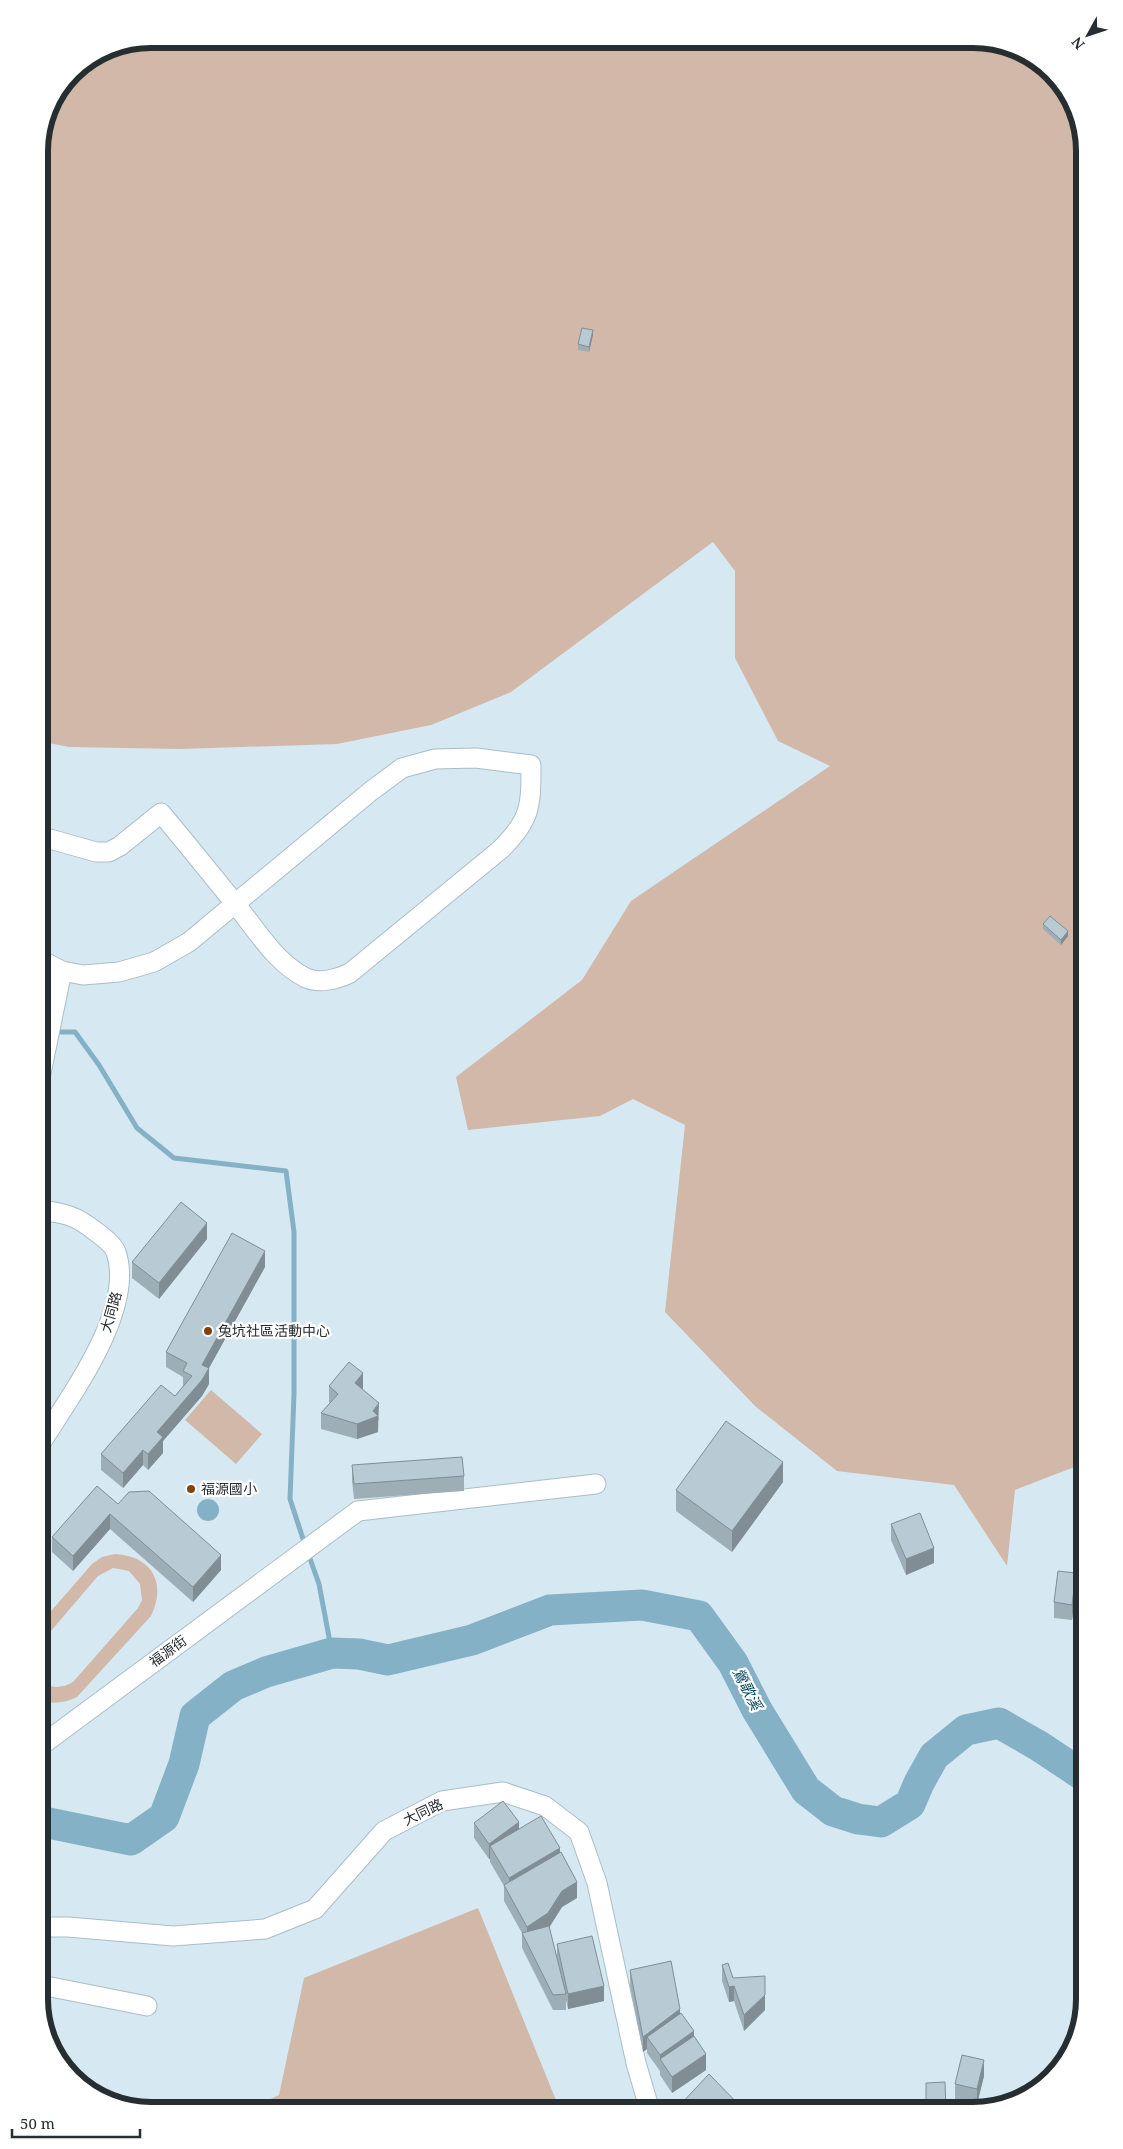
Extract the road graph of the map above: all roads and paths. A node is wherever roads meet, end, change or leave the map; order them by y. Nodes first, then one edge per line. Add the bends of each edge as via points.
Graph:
1 (48, 839) edge
2 (235, 904) junction
3 (48, 964) edge
4 (62, 971) junction
5 (48, 1039) edge
6 (48, 1211) edge
7 (48, 1431) edge
8 (596, 1484) dead end
9 (48, 1740) edge
10 (48, 1927) edge
11 (48, 1986) edge
12 (147, 2006) dead end
13 (647, 2102) edge

1 - 2 street via 96,852 109,852 161,813
2 - 2 street via 279,958 293,970 308,979 340,978 516,834 531,800 531,765 476,758 435,759 402,768 371,790
2 - 4 street via 189,942 154,962 119,972 83,974
3 - 4 street
4 - 5 street
6 - 7 street, 大同路 via 79,1218 103,1237 116,1251 120,1276 107,1332
8 - 9 street, 福源街 via 358,1510
10 - 13 street, 大同路 via 173,1936 265,1929 315,1909 384,1831 442,1801 504,1792 545,1806 579,1832 597,1882
11 - 12 street

